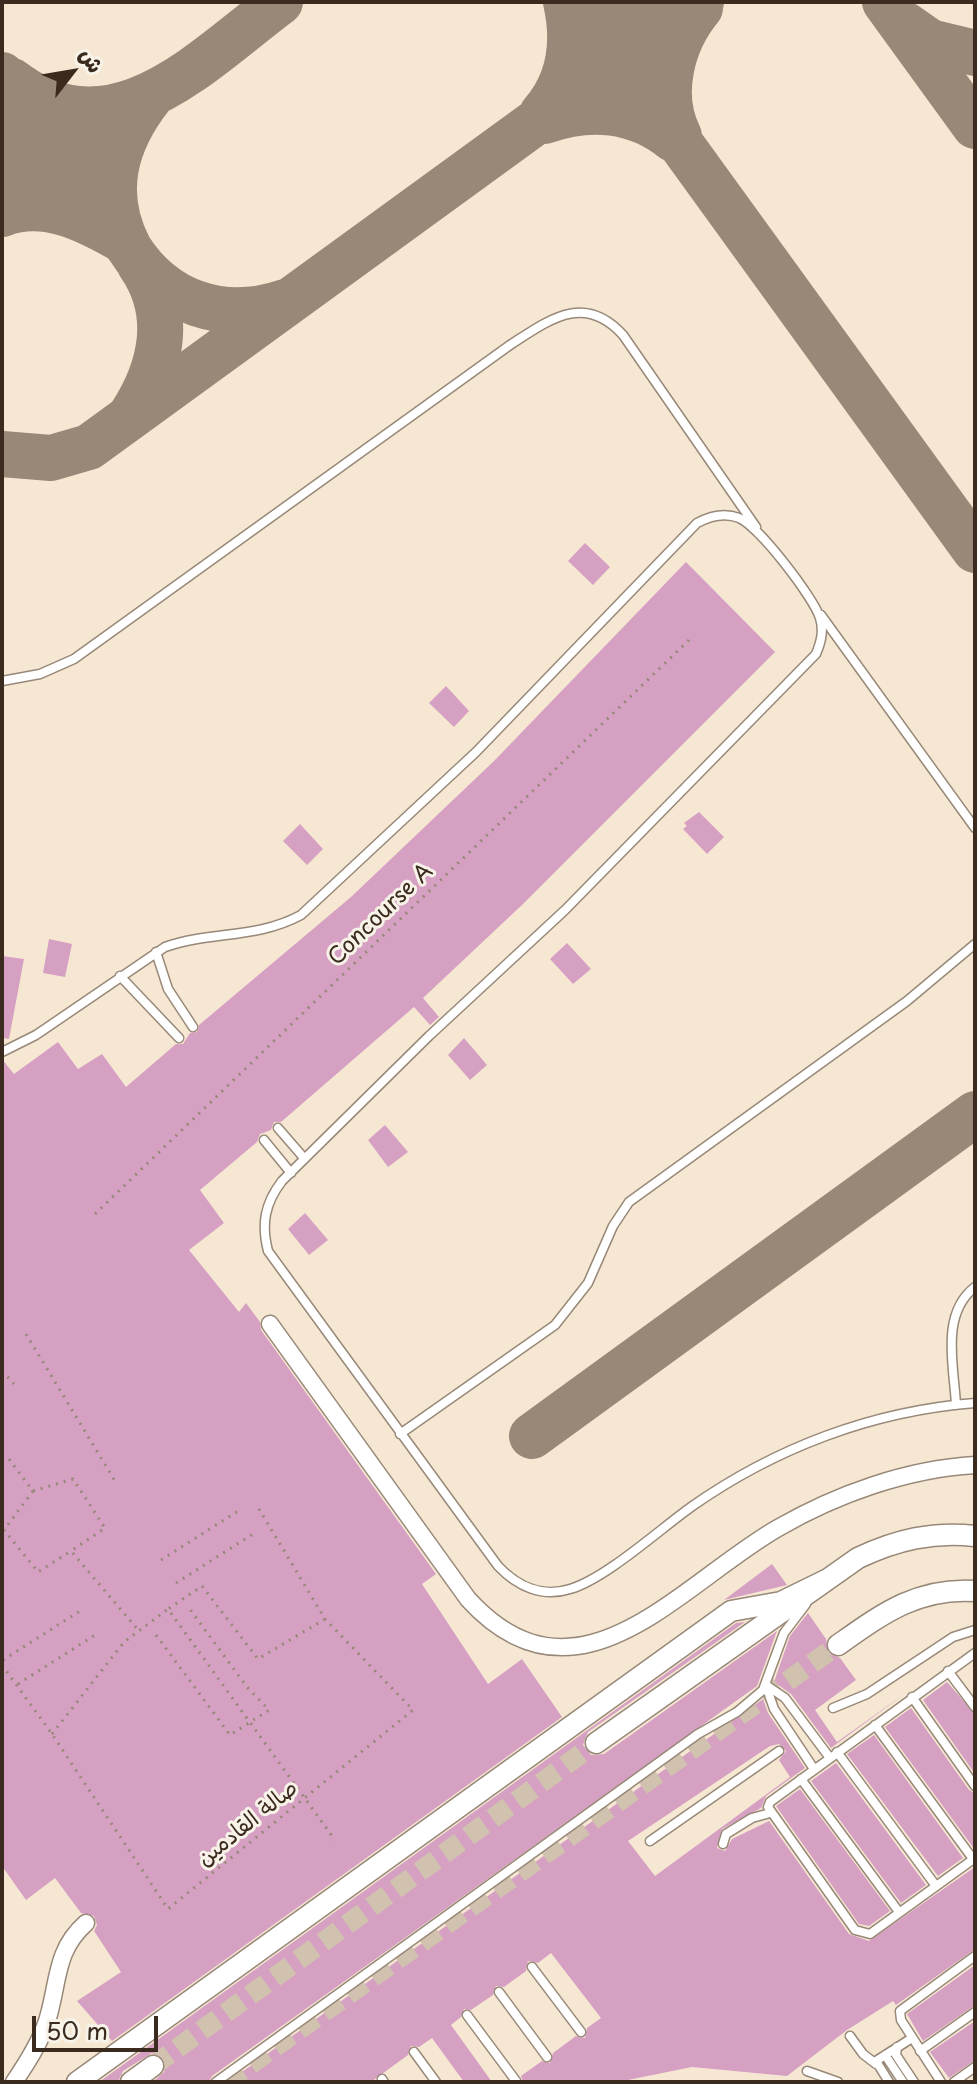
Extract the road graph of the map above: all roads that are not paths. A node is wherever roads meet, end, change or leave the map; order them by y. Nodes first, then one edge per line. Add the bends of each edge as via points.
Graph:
1 (761, 533) junction
2 (817, 610) junction
3 (2, 681) edge
4 (975, 828) edge
5 (975, 944) edge
6 (156, 952) junction
7 (120, 976) junction
8 (193, 1027) dead end
9 (179, 1038) dead end
10 (2, 1052) edge
11 (278, 1128) dead end
12 (264, 1140) dead end
13 (304, 1158) junction
14 (291, 1173) junction
15 (975, 1287) edge
16 (270, 1324) dead end
17 (975, 1403) edge
18 (956, 1405) junction
19 (400, 1434) junction
20 (975, 1465) edge
21 (975, 1536) edge
22 (828, 1579) junction
23 (975, 1591) edge
24 (975, 1630) edge
25 (838, 1645) tunnel mouth
26 (975, 1653) edge
27 (948, 1671) junction
28 (766, 1685) junction
29 (912, 1697) junction
30 (975, 1707) edge
31 (833, 1708) dead end
32 (875, 1725) junction
33 (596, 1743) tunnel mouth
34 (779, 1751) dead end
35 (833, 1755) junction
36 (814, 1769) junction
37 (801, 1779) junction
38 (975, 1786) edge
39 (770, 1813) junction
40 (650, 1841) dead end
41 (723, 1844) dead end
42 (974, 1859) edge
43 (936, 1886) junction
44 (899, 1912) junction
45 (86, 1923) dead end
46 (975, 1956) edge
47 (532, 1967) dead end
48 (499, 1992) dead end
49 (975, 2012) edge
50 (467, 2015) dead end
51 (581, 2032) dead end
52 (850, 2036) dead end
53 (912, 2038) junction
54 (897, 2047) junction
55 (920, 2051) junction
56 (414, 2052) dead end
57 (885, 2055) junction
58 (547, 2057) dead end
59 (876, 2064) junction
60 (153, 2066) tunnel mouth
61 (975, 2067) edge
62 (807, 2071) dead end
63 (516, 2081) edge
64 (14, 2082) edge
65 (77, 2082) edge
66 (131, 2082) edge
67 (216, 2082) edge
68 (436, 2082) edge
69 (838, 2082) edge
70 (889, 2082) edge
71 (903, 2082) edge
72 (914, 2082) edge
73 (941, 2082) edge
74 (954, 2082) edge

1 - 2 lane
1 - 3 lane via 623,335 596,316 563,314 510,345 74,659 40,674
1 - 6 lane via 731,515 697,523 476,752 301,915 268,930 187,939
2 - 4 lane
2 - 13 lane via 822,637 810,661 565,910
5 - 19 lane via 907,1001 629,1202 588,1283 555,1325
6 - 7 lane
6 - 8 lane via 168,989
7 - 9 lane
7 - 10 lane via 36,1035
11 - 13 lane
12 - 14 lane
13 - 14 lane
14 - 19 lane via 267,1207 268,1251
15 - 18 lane via 958,1305 953,1320
16 - 20 street via 468,1599 498,1627 534,1644 574,1648 614,1639 755,1542 817,1508 879,1484
17 - 18 lane
18 - 19 lane via 865,1423 788,1451 716,1491 580,1586 551,1592 522,1585 498,1566
21 - 22 street via 907,1539 858,1558
22 - 28 lane via 787,1628
22 - 33 street
22 - 65 street via 781,1602 731,1611
23 - 25 street via 950,1590 905,1601
24 - 31 lane via 953,1637 867,1694
26 - 27 lane
27 - 29 lane
27 - 30 lane
28 - 35 lane via 785,1698
28 - 36 lane via 774,1709
28 - 67 lane via 749,1704 698,1734
29 - 32 lane
29 - 38 lane
32 - 35 lane
32 - 42 lane
34 - 40 lane
35 - 36 lane
35 - 43 lane
36 - 37 lane
37 - 39 lane via 770,1802
37 - 44 lane
39 - 41 lane via 726,1834
39 - 44 lane via 858,1933 870,1934
42 - 43 lane
43 - 44 lane
45 - 64 street via 65,1946 46,2023
46 - 53 lane via 902,2008 900,2017
47 - 51 lane
48 - 58 lane
49 - 55 lane
50 - 63 lane
52 - 59 lane
53 - 54 lane
53 - 55 lane
54 - 57 lane
54 - 72 lane via 896,2055
55 - 73 lane
56 - 68 lane
57 - 59 lane
57 - 71 lane
59 - 70 lane
60 - 66 street
61 - 74 lane
62 - 69 lane

